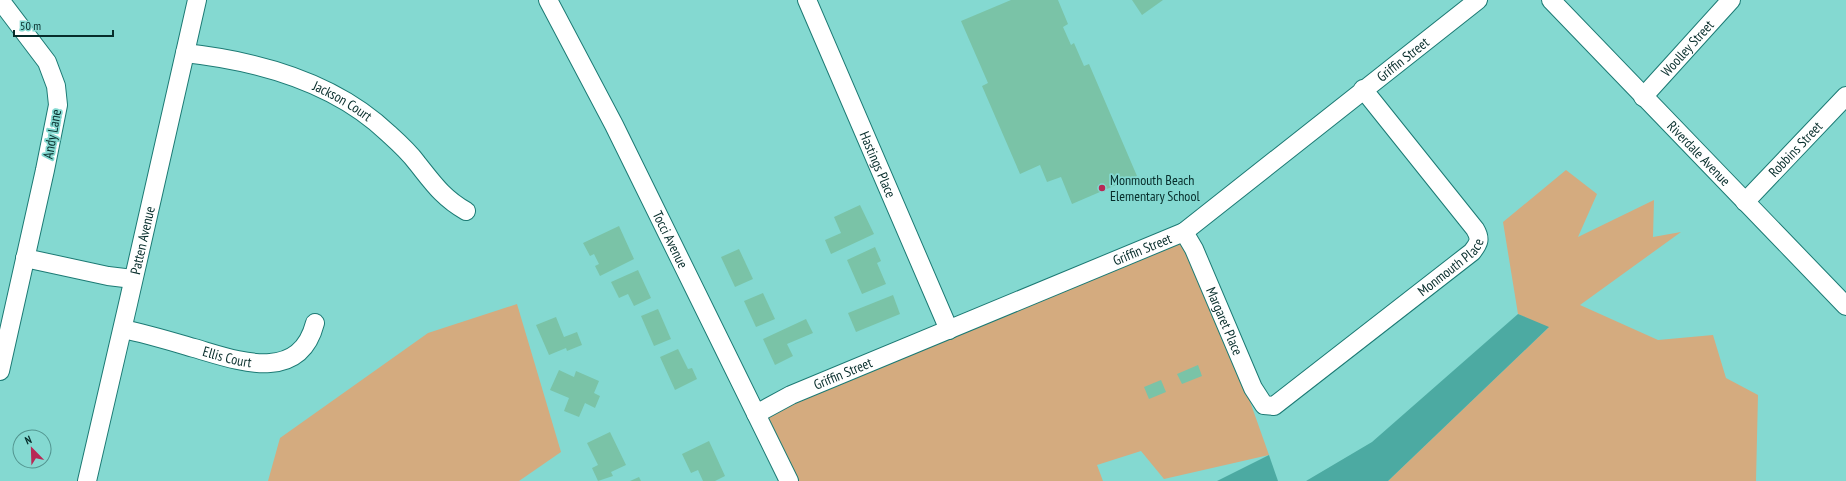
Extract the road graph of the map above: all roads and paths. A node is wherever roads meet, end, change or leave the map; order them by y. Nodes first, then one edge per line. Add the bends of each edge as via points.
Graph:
1 (0, 0) edge
2 (197, 0) edge
3 (548, 0) edge
4 (807, 0) edge
5 (1478, 0) edge
6 (1551, 0) edge
7 (1731, 0) edge
8 (185, 53) junction
9 (1363, 89) junction
10 (1846, 96) edge
11 (1643, 97) junction
12 (1745, 202) junction
13 (466, 211) dead end
14 (1184, 232) junction
15 (25, 258) junction
16 (133, 279) junction
17 (1846, 306) edge
18 (315, 323) dead end
19 (123, 329) junction
20 (949, 330) junction
21 (0, 371) edge
22 (1268, 407) joint
23 (756, 414) junction
24 (87, 481) edge
25 (789, 481) edge

1 - 15 street, Andy Lane via 42,54 56,86 58,105
2 - 8 street, Patten Avenue
3 - 23 street, Tocci Avenue via 614,125
4 - 20 street, Hastings Place
5 - 9 street, Griffin Street
6 - 11 street, Riverdale Avenue
7 - 11 street, Woolley Street
8 - 13 street, Jackson Court via 277,71 334,94 388,133 416,161 445,197
8 - 16 street, Patten Avenue
9 - 14 street, Griffin Street
9 - 22 street, Monmouth Place via 1475,229 1479,243 1472,252 1280,402
10 - 12 street, Robbins Street
11 - 12 street, Riverdale Avenue
12 - 17 street, Riverdale Avenue
14 - 20 street, Griffin Street
14 - 22 street, Margaret Place via 1194,249 1253,388 1259,400
15 - 16 street
15 - 21 street, Andy Lane
16 - 19 street, Patten Avenue
18 - 19 street, Ellis Court via 302,349 290,358 271,364 243,362
19 - 24 street, Patten Avenue
20 - 23 street, Griffin Street via 791,395
23 - 25 street, Tocci Avenue

